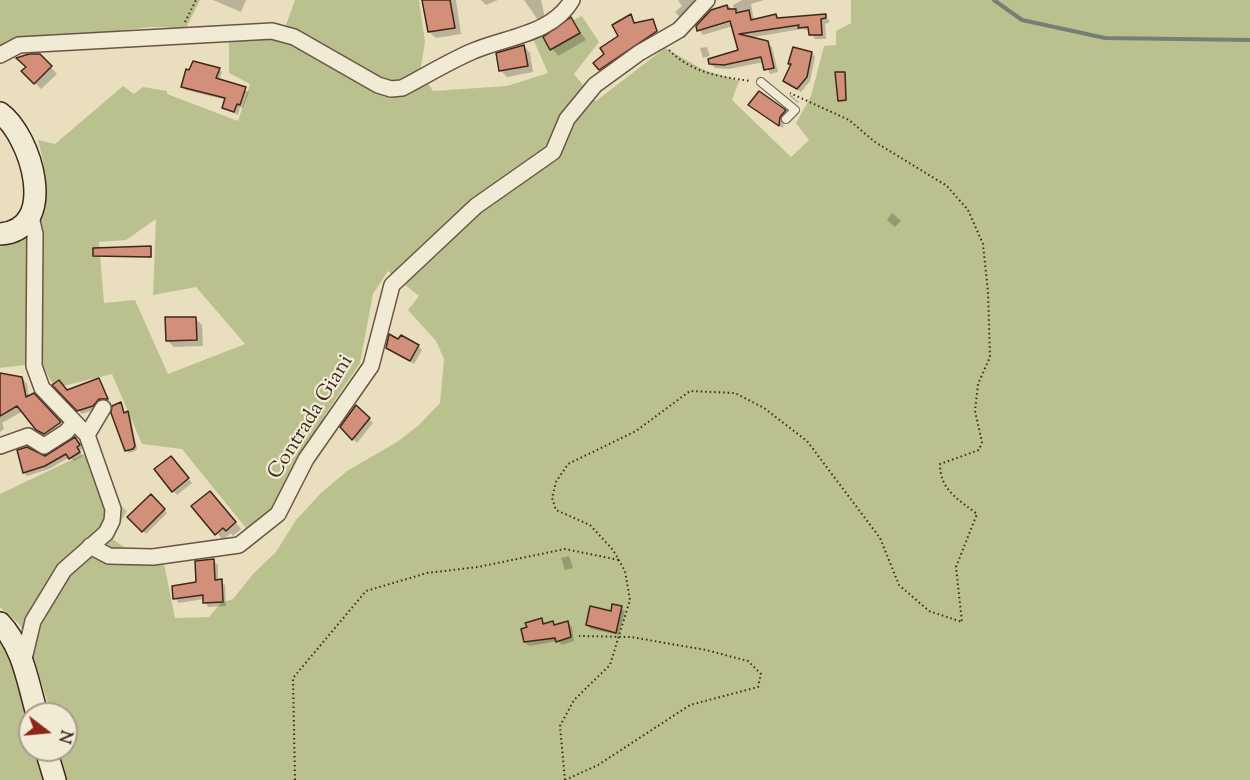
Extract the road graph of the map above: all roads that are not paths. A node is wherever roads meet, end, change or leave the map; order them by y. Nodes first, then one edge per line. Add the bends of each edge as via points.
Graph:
1 (572, 0) edge
2 (707, 0) edge
3 (0, 56) edge
4 (761, 82) road end
5 (0, 113) edge
6 (786, 119) dead end
7 (31, 217) junction
8 (0, 234) edge
9 (103, 408) dead end
10 (74, 423) junction
11 (87, 435) junction
12 (0, 446) edge
13 (90, 546) junction
14 (0, 623) edge
15 (23, 663) junction
16 (34, 702) edge
17 (50, 762) edge
18 (55, 780) edge

1 - 3 street via 532,33 471,52 402,88 392,89 378,85 294,37 272,31 19,45
2 - 13 street, Contrada Giani via 679,30 595,86 567,119 553,152 476,206 392,285 371,366 306,459 278,514 239,545 228,547 153,557 110,556
4 - 6 lane via 795,110
5 - 7 street via 11,121 31,165 36,197
7 - 8 street via 18,228
7 - 10 street via 35,234 34,366 42,388
9 - 11 street
10 - 11 street
10 - 12 street via 44,446 28,436
11 - 13 street via 113,510 106,533
13 - 15 street via 64,570 33,621
14 - 15 street
15 - 16 street
17 - 18 street

